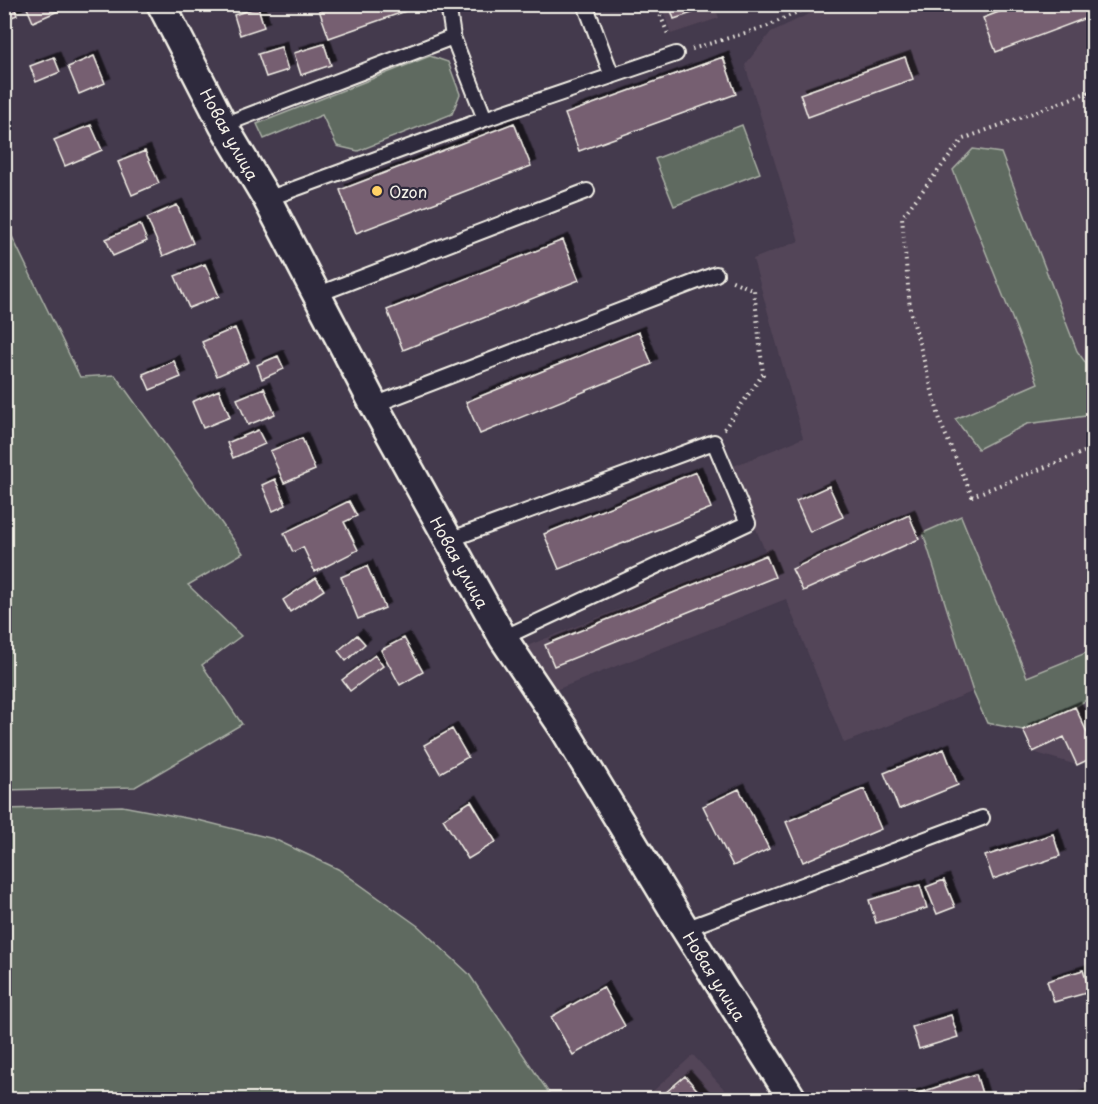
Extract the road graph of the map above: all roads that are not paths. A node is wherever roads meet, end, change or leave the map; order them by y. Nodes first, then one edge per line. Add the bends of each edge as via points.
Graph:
1 (161, 4) edge
2 (448, 4) edge
3 (585, 4) edge
4 (453, 36) junction
5 (676, 54) road end
6 (612, 76) junction
7 (484, 119) junction
8 (223, 125) junction
9 (587, 191) dead end
10 (267, 199) junction
11 (716, 274) road end
12 (316, 295) junction
13 (374, 405) junction
14 (449, 540) junction
15 (503, 638) junction
16 (982, 818) dead end
17 (685, 929) junction
18 (793, 1100) edge

1 - 8 street, Новая улица
2 - 4 lane
3 - 6 lane
4 - 7 lane
4 - 8 lane
5 - 6 lane
6 - 7 lane
7 - 10 lane
8 - 10 street, Новая улица
9 - 12 lane
10 - 12 street, Новая улица
11 - 13 lane
12 - 13 street, Новая улица
13 - 14 street, Новая улица
14 - 15 street, Новая улица
14 - 15 lane via 714,442 748,524
15 - 17 street, Новая улица via 564,729
16 - 17 lane
17 - 18 street, Новая улица

